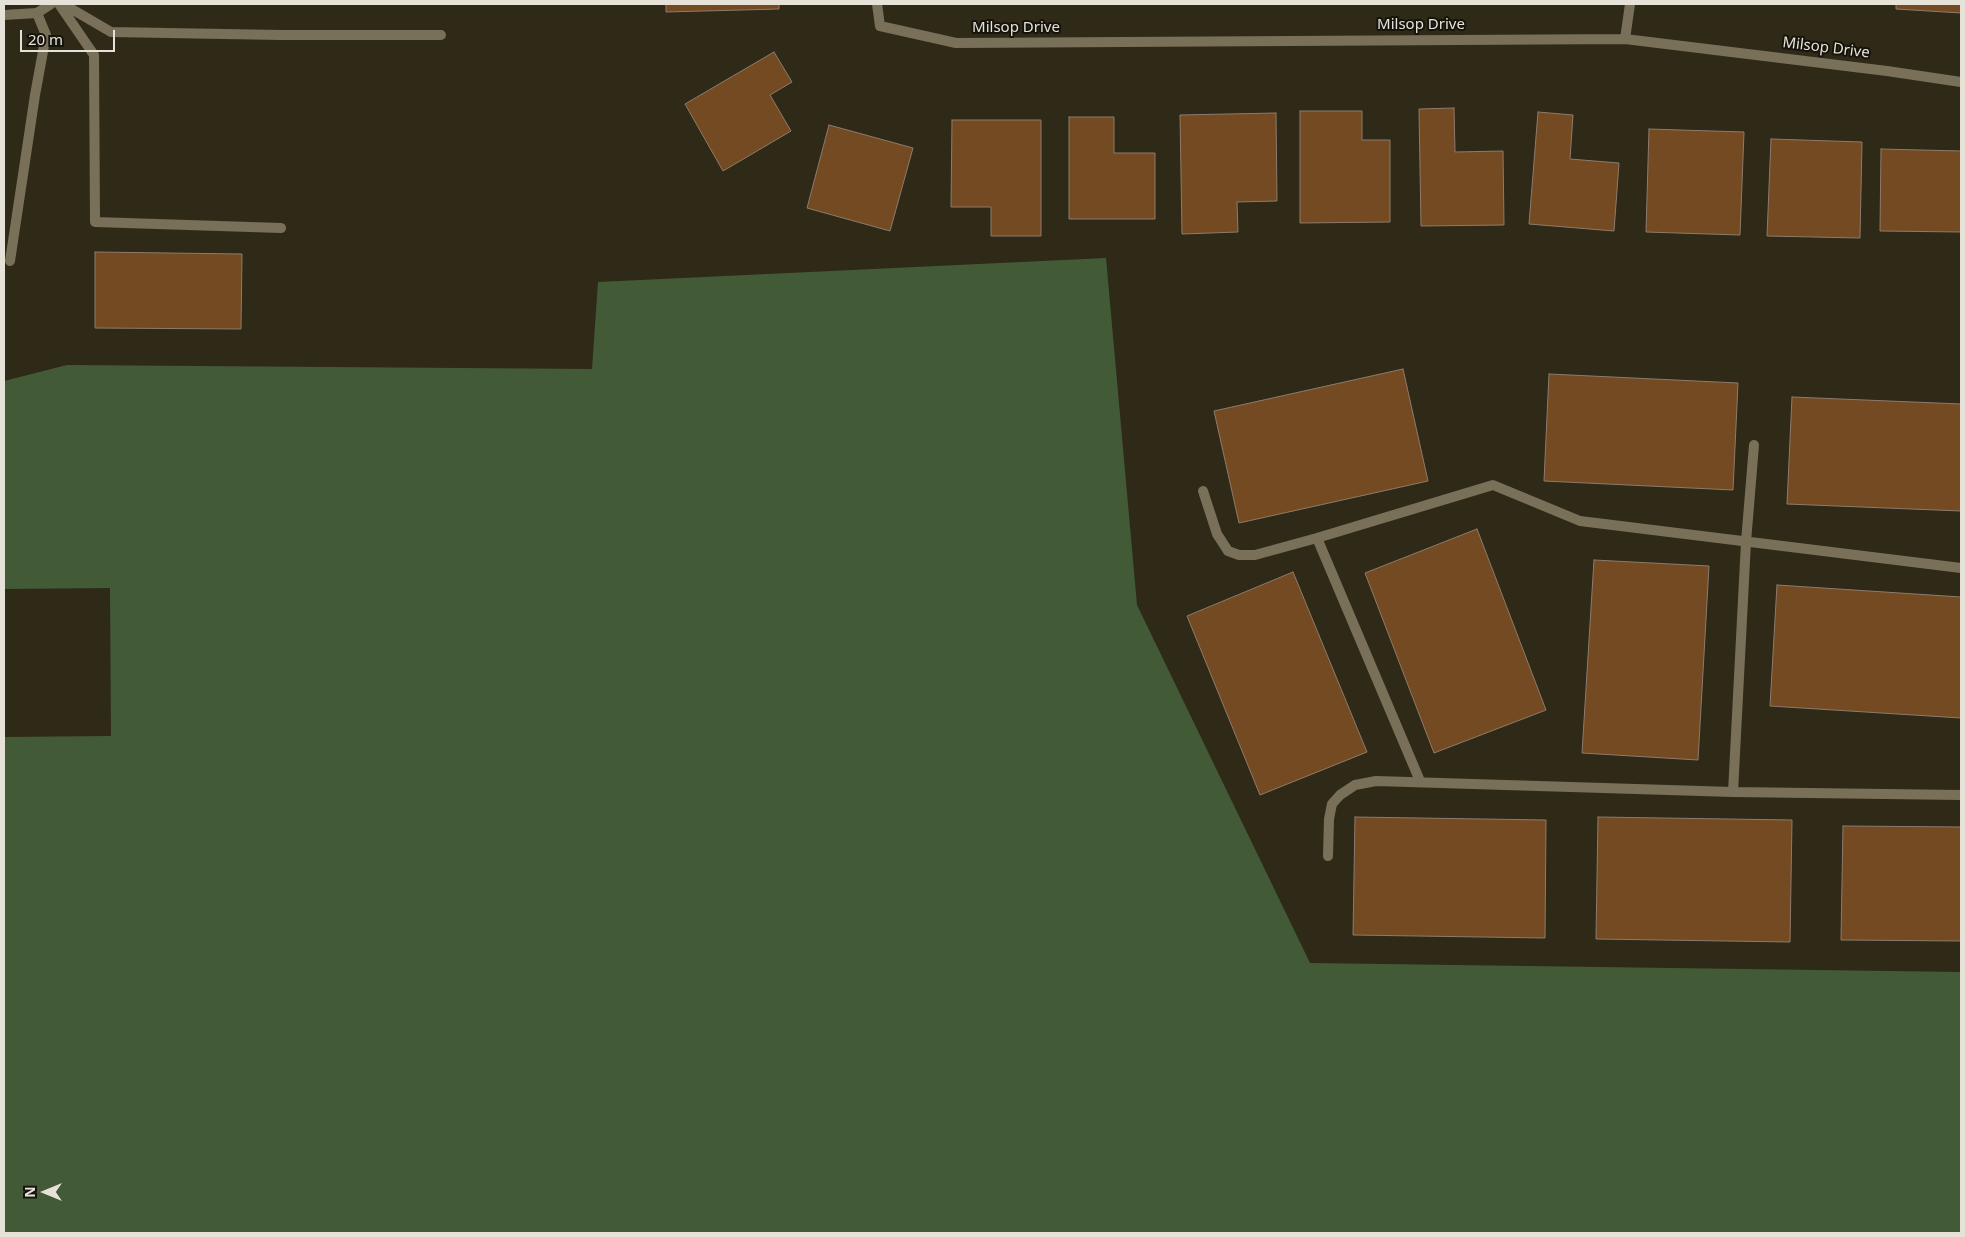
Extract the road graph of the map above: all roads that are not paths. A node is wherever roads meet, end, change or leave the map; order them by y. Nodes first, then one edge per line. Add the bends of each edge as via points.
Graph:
1 (51, 4) edge
2 (61, 4) edge
3 (877, 4) edge
4 (1630, 4) edge
5 (37, 13) junction
6 (4, 15) edge
7 (441, 35) dead end
8 (1624, 39) junction
9 (1961, 82) edge
10 (281, 228) dead end
11 (10, 261) dead end
12 (1754, 445) dead end
13 (1202, 490) dead end
14 (1317, 538) junction
15 (1746, 542) junction
16 (1961, 568) edge
17 (1420, 781) junction
18 (1733, 792) junction
19 (1961, 795) edge
20 (1328, 856) dead end

1 - 5 street
2 - 7 street via 111,32
2 - 10 street via 94,55 95,222
3 - 8 street, Milsop Drive via 880,26 956,43
4 - 8 street
5 - 6 street
5 - 11 street via 46,35
8 - 9 street, Milsop Drive
12 - 15 street
13 - 14 street via 1217,534 1228,551 1255,555
14 - 15 street via 1493,485 1580,521
14 - 17 street
15 - 16 street
15 - 18 street
17 - 18 street
17 - 20 street via 1376,781 1355,785 1340,795 1332,804
18 - 19 street

